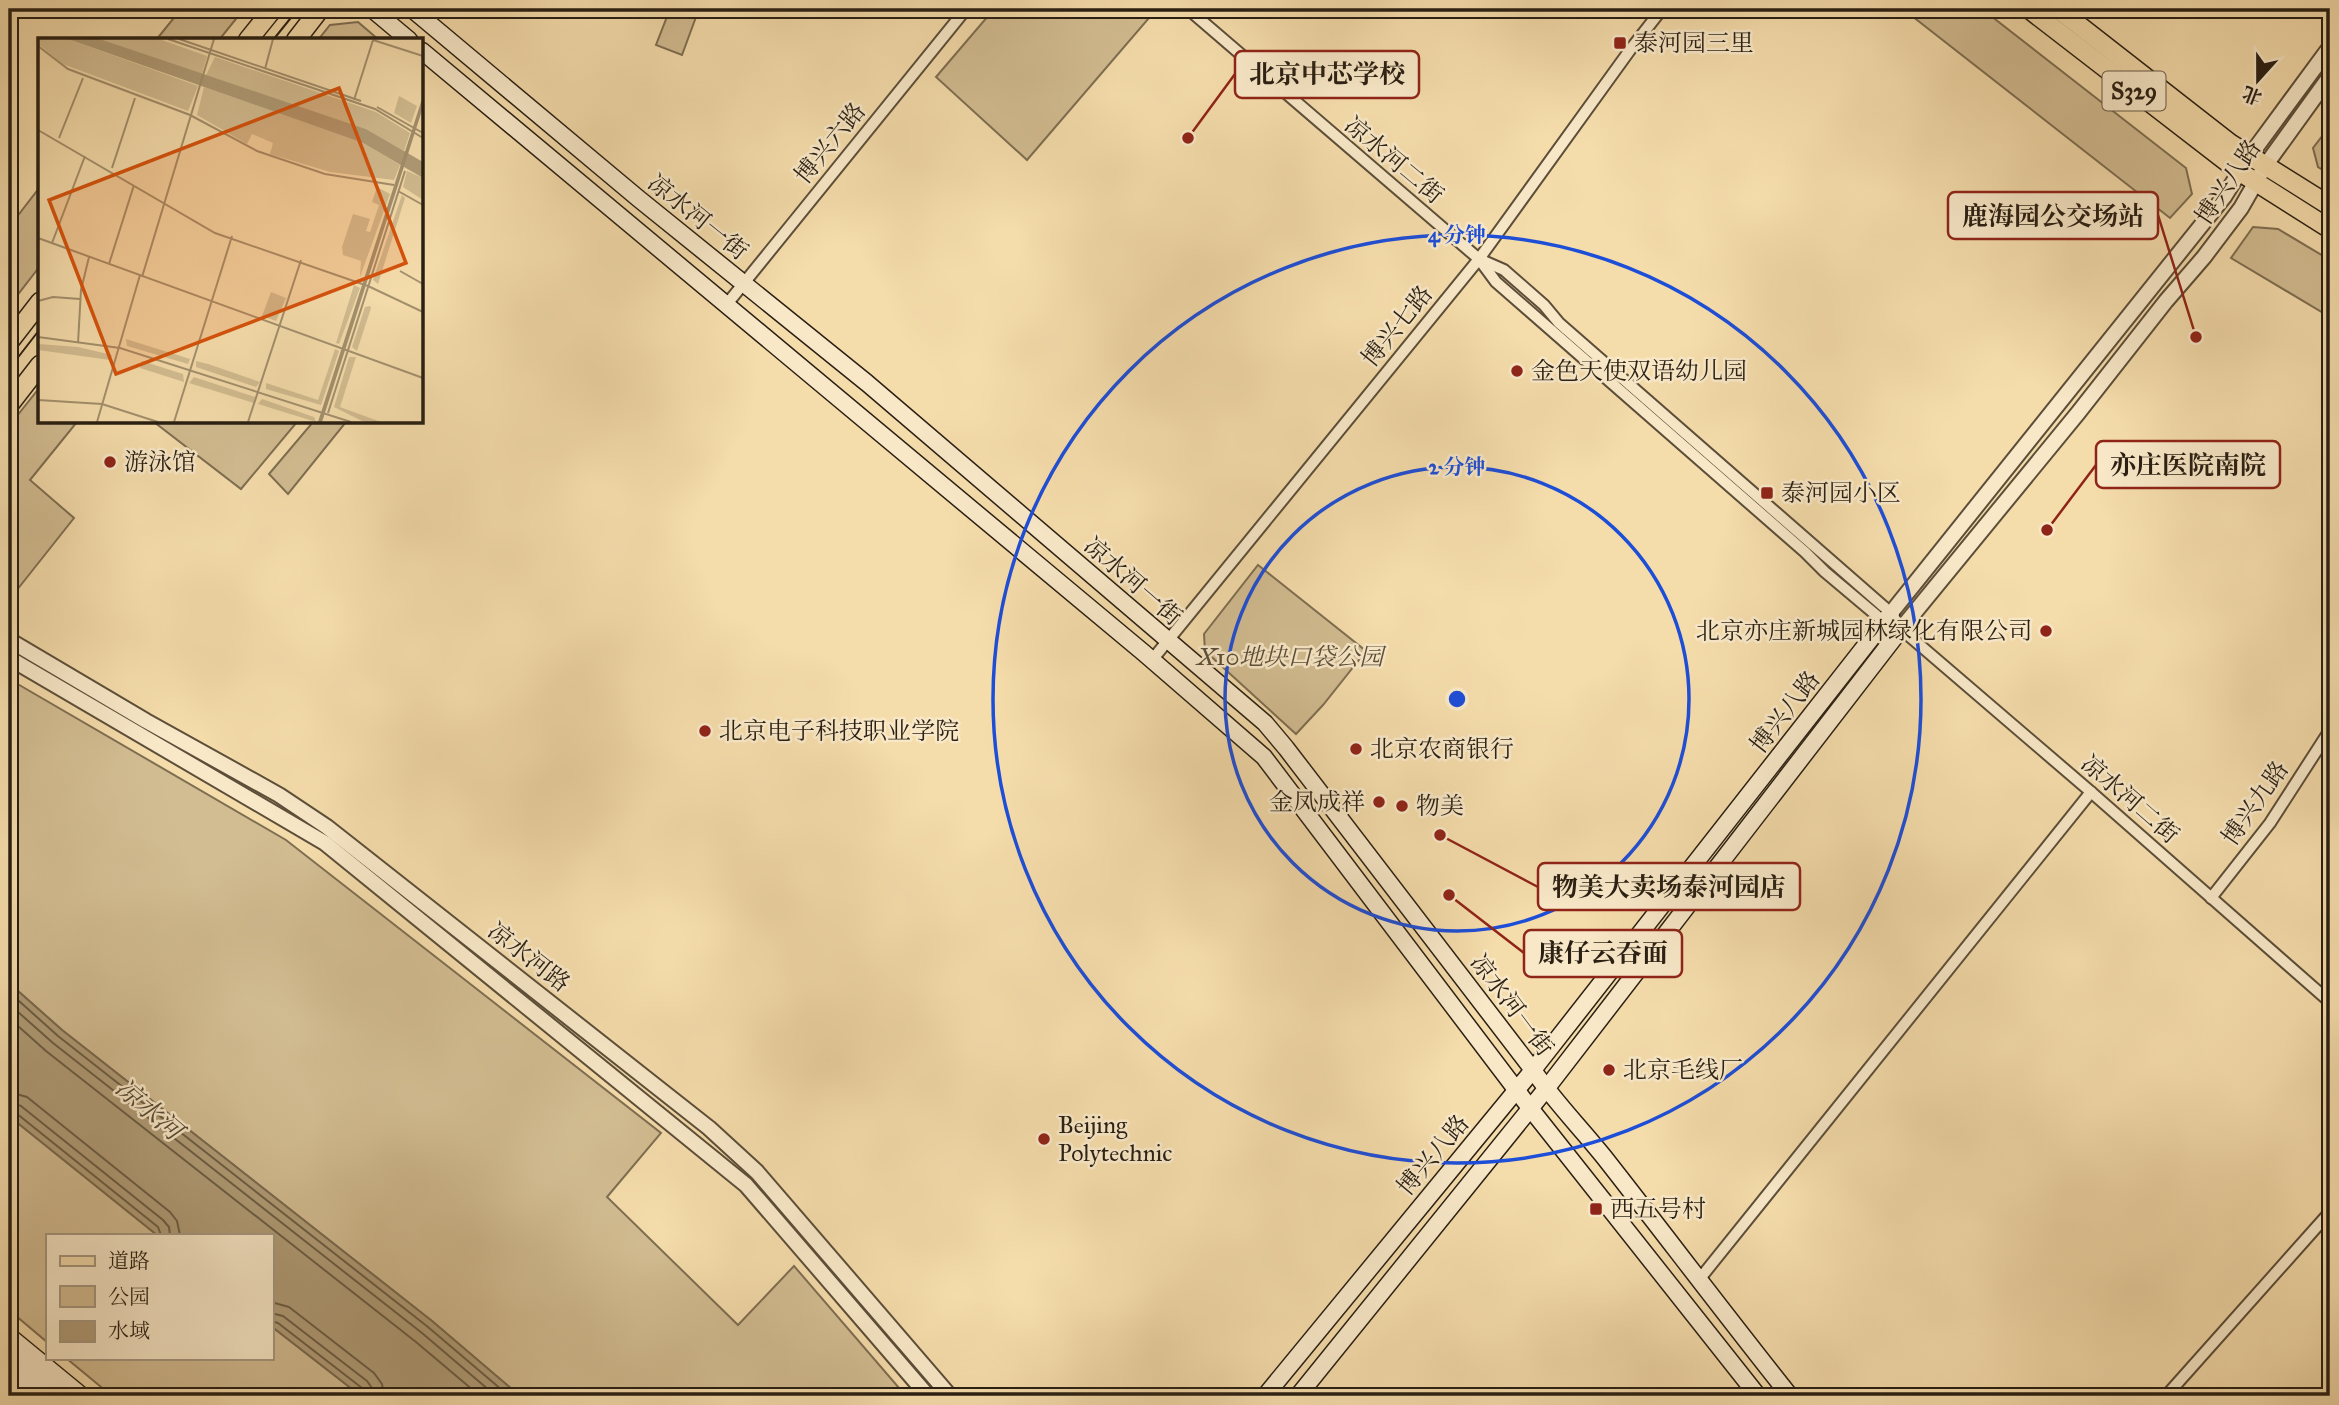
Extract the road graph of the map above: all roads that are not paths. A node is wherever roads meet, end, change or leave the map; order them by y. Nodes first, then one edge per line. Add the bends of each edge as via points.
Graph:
1 (273, 9) edge
2 (320, 9) edge
3 (372, 9) edge
4 (412, 9) edge
5 (967, 9) edge
6 (1188, 9) edge
7 (1662, 9) edge
8 (2029, 9) edge
9 (2058, 9) edge
10 (250, 38) edge
11 (298, 38) edge
12 (407, 38) edge
13 (2330, 47) edge
14 (424, 53) edge
15 (2330, 76) edge
16 (2251, 165) junction
17 (2256, 182) junction
18 (2330, 206) edge
19 (2330, 229) edge
20 (1479, 259) junction
21 (743, 284) junction
22 (727, 304) junction
23 (38, 305) edge
24 (9, 342) edge
25 (38, 368) edge
26 (9, 405) edge
27 (1887, 618) junction
28 (1900, 629) junction
29 (9, 640) edge
30 (1168, 640) junction
31 (9, 659) edge
32 (1152, 660) junction
33 (1208, 675) junction
34 (1189, 693) junction
35 (2330, 730) edge
36 (2091, 792) junction
37 (2211, 898) junction
38 (2330, 1002) edge
39 (1533, 1070) junction
40 (1546, 1089) junction
41 (1516, 1090) junction
42 (1530, 1108) junction
43 (2330, 1212) edge
44 (1698, 1281) junction
45 (9, 1335) edge
46 (9, 1354) edge
47 (9, 1370) edge
48 (40, 1396) edge
49 (60, 1396) edge
50 (82, 1396) edge
51 (928, 1396) edge
52 (950, 1396) edge
53 (1265, 1396) edge
54 (1298, 1396) edge
55 (1758, 1396) edge
56 (1790, 1396) edge
57 (2166, 1396) edge

1 - 10 main road
2 - 11 main road
3 - 12 main road
4 - 21 main road, 凉水河一街
5 - 21 street, 博兴六路
6 - 20 street, 凉水河二街
7 - 20 street, 博兴七路
8 - 16 main road, S329
9 - 16 main road, S329
13 - 16 street, 博兴八路
14 - 22 main road, 凉水河一街
15 - 16 street, 博兴八路
16 - 17 main road, S329
16 - 18 main road, S329
16 - 27 street, 博兴八路
17 - 19 main road, S329
17 - 28 street, 博兴八路 via 2187,280
20 - 27 street, 凉水河二街 via 1504,270 1544,305
20 - 30 street, 博兴七路
21 - 22 street, 博兴六路
21 - 30 main road, 凉水河一街 via 867,383
22 - 32 main road, 凉水河一街
23 - 24 main road
25 - 26 main road
27 - 28 street, 凉水河二街
27 - 39 main road, 博兴八路
28 - 36 street, 凉水河二街
28 - 40 main road, 博兴八路
29 - 52 street, 凉水河路 via 327,827 709,1128 757,1172
30 - 32 street, 博兴七路
30 - 33 main road, 凉水河一街
31 - 51 street, 凉水河路 via 325,843 746,1185
32 - 34 main road, 凉水河一街
33 - 34 main road via 1193,678
33 - 39 main road, 凉水河一街 via 1265,723 1286,748
34 - 41 main road, 凉水河一街 via 1264,757
35 - 37 street, 博兴九路 via 2270,823
36 - 37 street, 凉水河二街
36 - 44 street
37 - 38 street, 凉水河二街
39 - 40 main road, 凉水河一街
39 - 41 main road, 博兴八路
40 - 42 main road, 博兴八路
40 - 44 main road, 凉水河一街
41 - 42 main road, 凉水河一街
41 - 53 main road, 博兴八路
42 - 54 main road, 博兴八路
42 - 55 main road, 凉水河一街
43 - 57 street
44 - 56 main road, 凉水河一街
45 - 50 main road
46 - 49 main road
47 - 48 street

